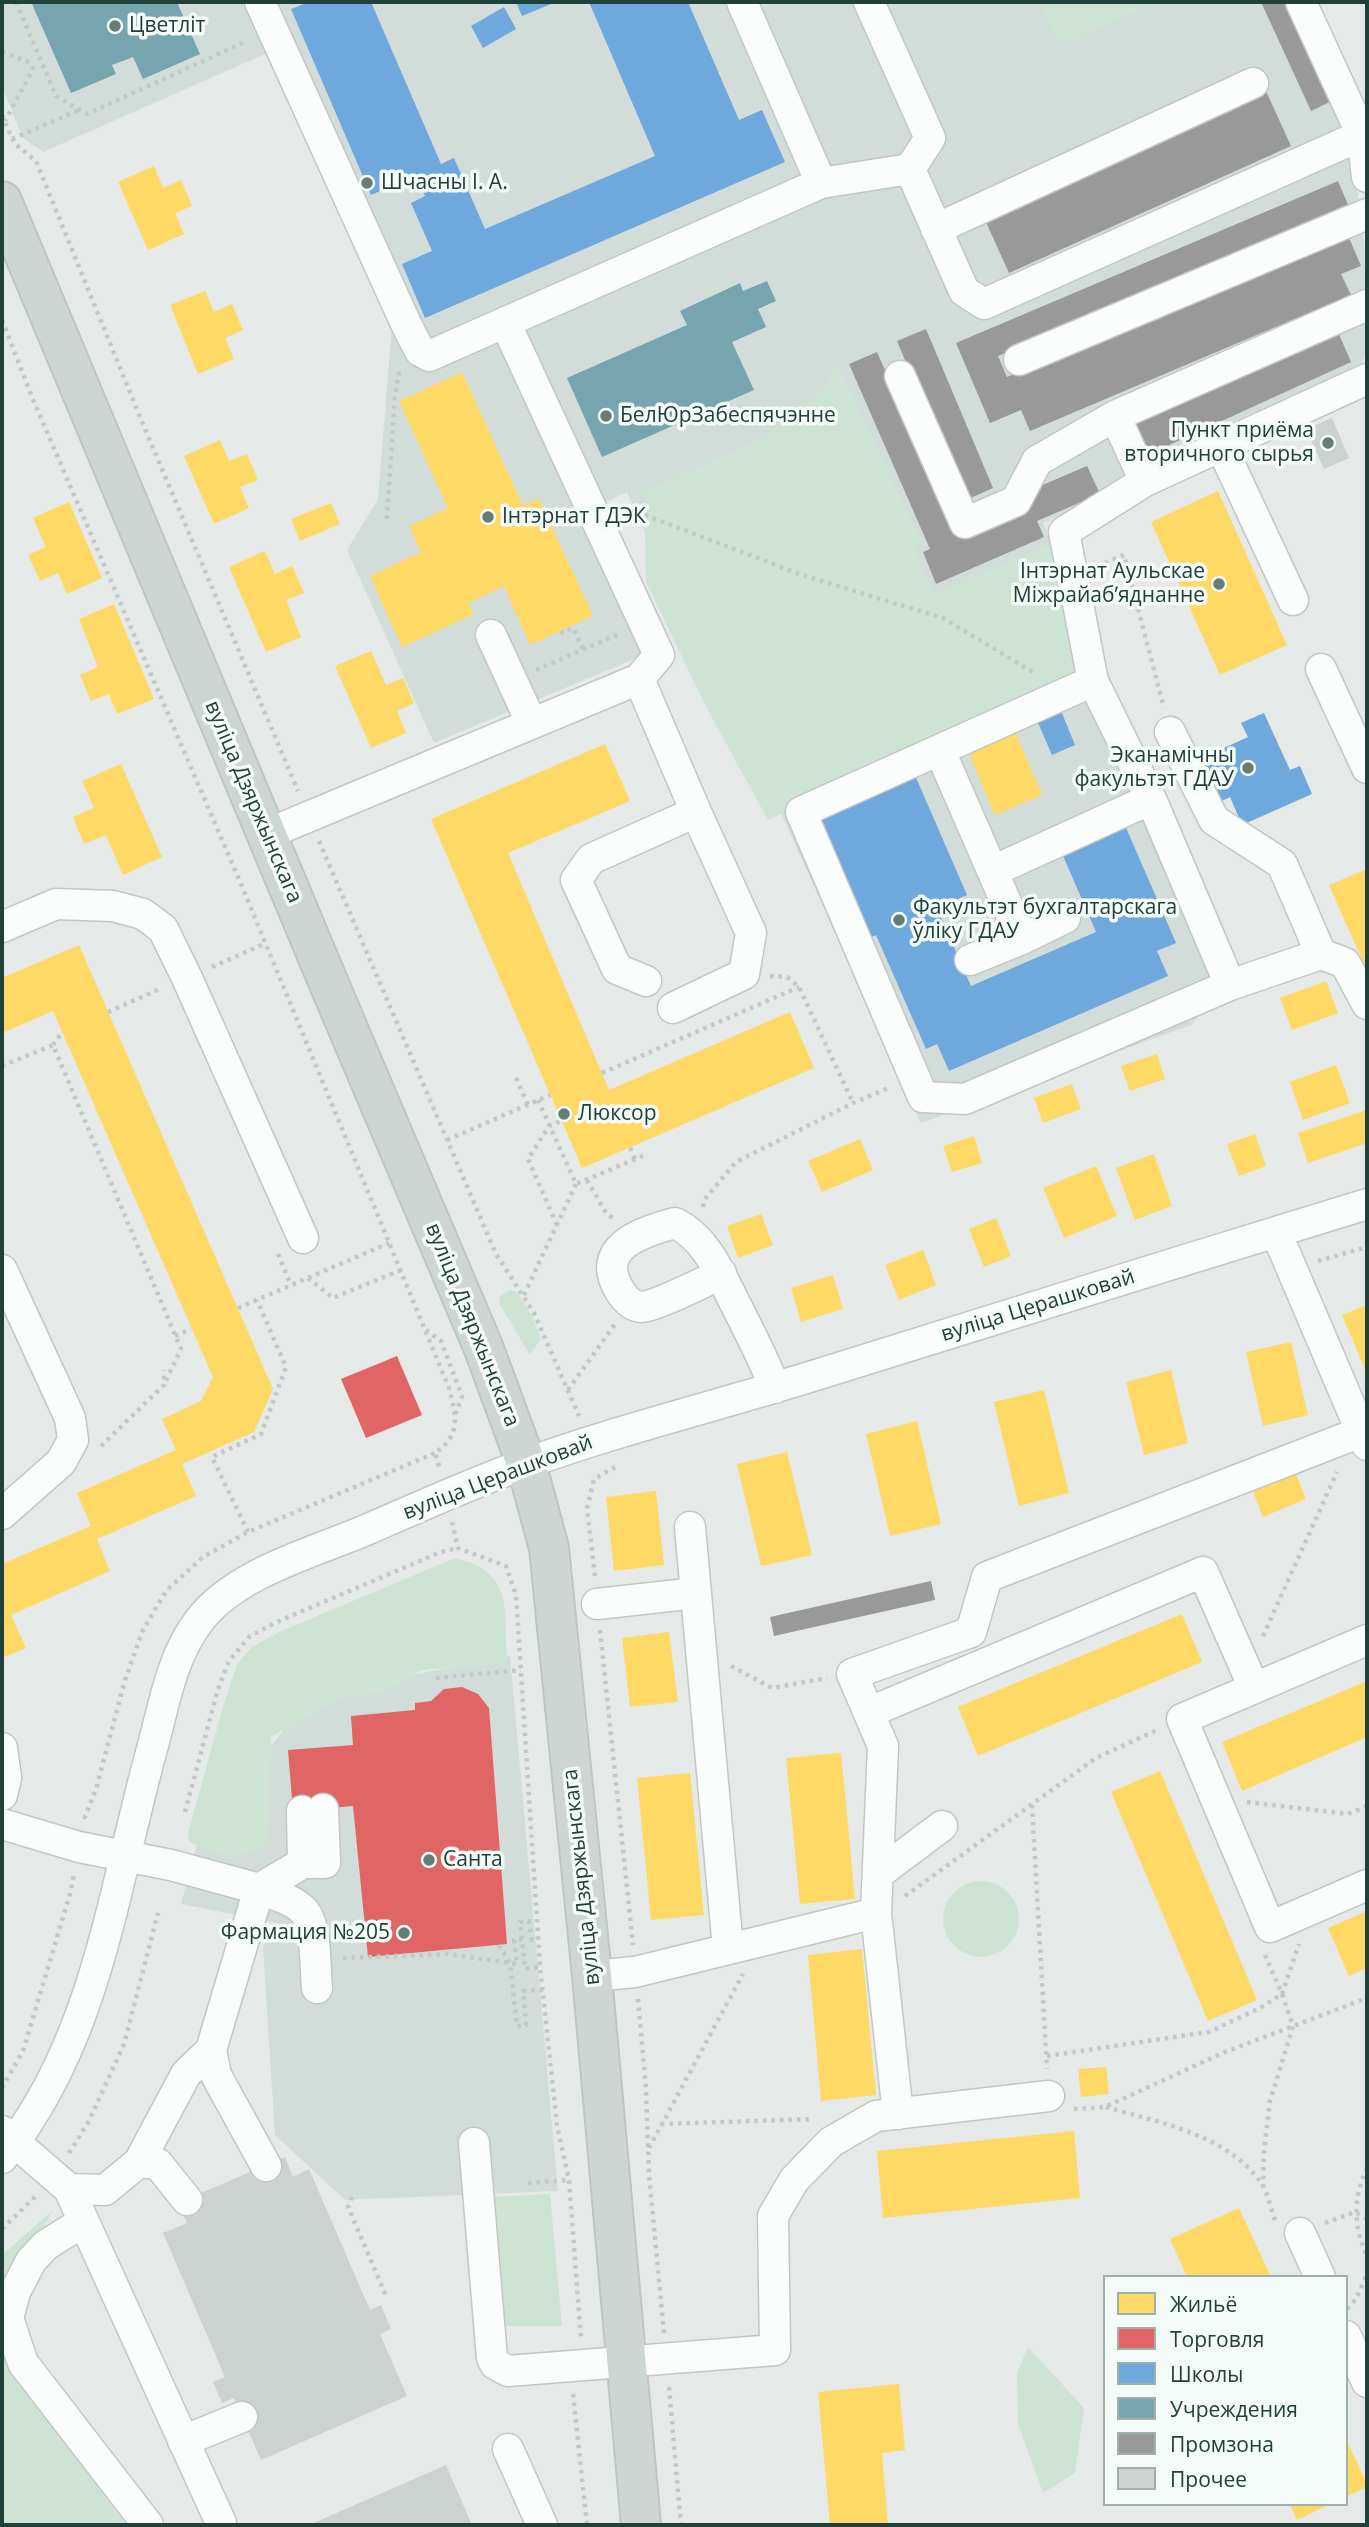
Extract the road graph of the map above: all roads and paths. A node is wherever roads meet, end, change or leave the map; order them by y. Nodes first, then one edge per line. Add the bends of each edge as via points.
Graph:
1 (16, 2) edge
2 (260, 2) edge
3 (742, 2) edge
4 (869, 2) edge
5 (1301, 2) edge
6 (273, 29) junction
7 (2, 52) edge
8 (41, 61) junction
9 (31, 65) junction
10 (1254, 83) dead end
11 (79, 110) junction
12 (2, 115) edge
13 (5, 121) junction
14 (12, 139) junction
15 (1366, 160) edge
16 (910, 169) junction
17 (821, 183) junction
18 (2, 201) edge
19 (1367, 214) edge
20 (936, 229) junction
21 (1367, 305) edge
22 (2, 320) edge
23 (505, 322) junction
24 (1019, 360) dead end
25 (900, 376) dead end
26 (1367, 379) edge
27 (396, 394) dead end
28 (1115, 416) junction
29 (1221, 446) junction
30 (1145, 481) junction
31 (583, 492) junction
32 (387, 519) dead end
33 (1072, 576) junction
34 (1293, 600) dead end
35 (644, 623) junction
36 (561, 631) dead end
37 (491, 635) dead end
38 (583, 649) junction
39 (1321, 669) dead end
40 (639, 679) junction
41 (512, 680) junction
42 (1093, 681) junction
43 (1067, 693) junction
44 (531, 722) junction
45 (1170, 732) joint
46 (940, 751) junction
47 (1367, 768) edge
48 (1151, 799) junction
49 (696, 812) junction
50 (309, 816) junction
51 (267, 834) junction
52 (993, 871) junction
53 (1065, 918) dead end
54 (2, 927) edge
55 (1022, 939) junction
56 (1321, 954) junction
57 (970, 960) dead end
58 (744, 974) junction
59 (646, 981) dead end
60 (1230, 985) junction
61 (799, 988) junction
62 (1367, 1004) edge
63 (673, 1008) dead end
64 (62, 1032) dead end
65 (53, 1045) junction
66 (2, 1066) edge
67 (602, 1073) dead end
68 (914, 1077) junction
69 (516, 1078) dead end
70 (550, 1095) dead end
71 (538, 1100) junction
72 (853, 1103) junction
73 (528, 1105) junction
74 (561, 1121) dead end
75 (549, 1126) junction
76 (447, 1140) junction
77 (630, 1148) dead end
78 (645, 1154) dead end
79 (635, 1159) junction
80 (587, 1180) junction
81 (576, 1184) junction
82 (1367, 1204) edge
83 (557, 1225) junction
84 (303, 1238) dead end
85 (632, 1239) junction
86 (701, 1242) junction
87 (1280, 1242) junction
88 (389, 1243) junction
89 (1367, 1247) edge
90 (2, 1270) edge
91 (401, 1270) junction
92 (721, 1273) junction
93 (308, 1278) junction
94 (523, 1296) junction
95 (257, 1300) junction
96 (630, 1303) junction
97 (238, 1308) dead end
98 (191, 1329) dead end
99 (425, 1329) junction
100 (175, 1336) junction
101 (164, 1385) dead end
102 (775, 1388) junction
103 (568, 1390) junction
104 (456, 1414) junction
105 (580, 1419) dead end
106 (1361, 1437) edge
107 (526, 1463) junction
108 (441, 1472) dead end
109 (594, 1479) dead end
110 (2, 1514) edge
111 (452, 1520) dead end
112 (690, 1527) dead end
113 (248, 1532) dead end
114 (458, 1548) junction
115 (514, 1563) dead end
116 (506, 1566) junction
117 (696, 1594) junction
118 (597, 1604) junction
119 (699, 1627) junction
120 (1367, 1640) edge
121 (521, 1670) junction
122 (852, 1674) junction
123 (436, 1678) dead end
124 (1250, 1680) junction
125 (870, 1712) junction
126 (2, 1748) edge
127 (2, 1796) edge
128 (1215, 1798) junction
129 (1032, 1805) dead end
130 (1367, 1806) edge
131 (313, 1810) dead end
132 (185, 1812) dead end
133 (2, 1824) edge
134 (942, 1826) dead end
135 (127, 1857) junction
136 (75, 1865) dead end
137 (878, 1874) junction
138 (1367, 1885) edge
139 (259, 1889) junction
140 (158, 1913) dead end
141 (876, 1913) junction
142 (522, 1939) junction
143 (538, 1939) junction
144 (499, 1945) dead end
145 (728, 1949) junction
146 (510, 1963) junction
147 (540, 1967) junction
148 (635, 1972) junction
149 (316, 1974) joint
150 (592, 1976) junction
151 (543, 1990) junction
152 (1367, 1997) edge
153 (1293, 2026) junction
154 (211, 2050) junction
155 (1046, 2056) junction
156 (2, 2088) edge
157 (1058, 2103) junction
158 (1105, 2107) junction
159 (898, 2114) junction
160 (823, 2118) dead end
161 (661, 2124) dead end
162 (474, 2143) dead end
163 (6, 2144) edge
164 (139, 2162) junction
165 (265, 2166) dead end
166 (1367, 2168) edge
167 (569, 2179) junction
168 (62, 2183) junction
169 (528, 2183) dead end
170 (1263, 2185) junction
171 (352, 2197) dead end
172 (187, 2200) dead end
173 (1355, 2212) junction
174 (1367, 2219) edge
175 (83, 2222) junction
176 (2, 2229) edge
177 (1300, 2233) junction
178 (1367, 2256) edge
179 (1367, 2274) edge
180 (1319, 2275) edge
181 (387, 2298) dead end
182 (1348, 2308) edge
183 (1348, 2340) edge
184 (667, 2359) junction
185 (627, 2361) junction
186 (584, 2365) junction
187 (1367, 2382) edge
188 (242, 2417) dead end
189 (183, 2441) junction
190 (508, 2449) dead end
191 (221, 2523) dead end
192 (148, 2525) edge
193 (541, 2525) edge
194 (587, 2525) edge
195 (641, 2525) edge
196 (681, 2525) edge

1 - 8 path
2 - 6 street
3 - 17 street
4 - 16 street via 930,138
5 - 15 street
6 - 11 path via 87,114
6 - 23 street via 420,351 429,356
7 - 9 path
8 - 9 path
8 - 11 path via 56,96
9 - 13 path
10 - 20 street
11 - 14 path
12 - 13 path
13 - 14 path
14 - 50 path via 36,161
15 - 20 street via 984,304 964,291
16 - 17 street
16 - 20 street
17 - 23 street
18 - 51 main road, вуліца Дзяржынскага
19 - 24 street
21 - 28 street
22 - 88 path
23 - 31 street
25 - 28 street via 965,523 1016,501 1037,461
26 - 29 street
27 - 32 path
28 - 30 street
29 - 30 street
29 - 34 street
30 - 33 street via 1064,532
31 - 35 street
31 - 43 path via 802,575 943,618
33 - 42 street
33 - 45 path via 1124,555
35 - 38 path
35 - 40 street via 659,655
36 - 38 path via 573,628
37 - 41 street
38 - 41 path
39 - 47 street
40 - 44 street
40 - 49 street
41 - 44 street
42 - 43 street
42 - 48 street
43 - 46 street
44 - 50 street
45 - 56 street via 1214,820 1282,864
46 - 52 street
46 - 68 street via 801,813
48 - 52 street
48 - 60 street
49 - 58 street via 751,933
49 - 59 street via 591,859 576,880 617,969
50 - 51 street
50 - 76 path
51 - 107 main road, вуліца Дзяржынскага via 484,1349
52 - 55 street
53 - 55 street
54 - 84 street via 56,904 113,906 143,914 163,929
55 - 57 street
56 - 60 street
56 - 62 street via 1345,963
58 - 61 path via 787,977
58 - 63 street
60 - 68 street via 965,1099 923,1097
61 - 67 path
61 - 72 path
64 - 65 path
65 - 66 path
65 - 100 path
68 - 72 path
69 - 73 path
70 - 71 path
71 - 73 path
71 - 75 path
72 - 86 path via 736,1162 704,1200
73 - 76 path
74 - 75 path
75 - 81 path
75 - 83 path via 528,1159
76 - 94 path via 496,1254
77 - 79 path
78 - 79 path
79 - 80 path
80 - 81 path
80 - 85 path via 605,1211
81 - 83 path
82 - 87 street, вуліца Церашковай
83 - 94 path
85 - 86 street via 675,1223
85 - 96 street via 613,1255 611,1268
86 - 92 street
87 - 89 path via 1302,1266
87 - 102 street, вуліца Церашковай
87 - 106 street
88 - 91 path
88 - 93 path
90 - 110 street via 70,1418 73,1440 61,1462
91 - 93 path via 333,1298
91 - 99 path
92 - 96 street via 642,1308
92 - 102 street
93 - 95 path
94 - 103 path
95 - 97 path
95 - 113 path via 286,1367 261,1434 212,1457
96 - 103 path
98 - 100 path
99 - 104 path
99 - 104 path via 441,1341 462,1396
100 - 101 path via 181,1349
102 - 107 street, вуліца Церашковай
103 - 105 path
104 - 108 path via 454,1433 436,1453
106 - 122 street via 987,1577 971,1632
106 - 124 path
107 - 135 street, вуліца Церашковай via 266,1572 220,1600 201,1618 184,1642 173,1672
107 - 150 main road, вуліца Дзяржынскага via 549,1548
109 - 118 path via 587,1509
111 - 114 path
112 - 117 street
114 - 116 path
114 - 132 path via 250,1636 229,1661 218,1689
115 - 116 path
116 - 121 path via 516,1595
117 - 118 street
117 - 119 street
118 - 148 path
119 - 122 path via 733,1668 772,1688
119 - 145 street
120 - 124 street
121 - 123 path
121 - 143 path
122 - 125 street
124 - 125 street via 1203,1572
124 - 128 street via 1182,1719
125 - 137 street via 883,1746
126 - 127 street via 6,1778
128 - 130 path via 1348,1814
128 - 138 street via 1270,1927
129 - 155 path
131 - 139 street via 303,1863
133 - 135 street
134 - 137 street
135 - 139 street
135 - 163 street, вуліца Церашковай via 85,2003 55,2078
136 - 156 path via 23,2051
137 - 141 street
139 - 149 street via 306,1912 312,1926
139 - 154 street
140 - 168 path via 124,2043
141 - 145 street
141 - 159 street
142 - 143 path via 520,1922 529,1921 532,1940
142 - 146 path via 514,1940 517,1964
142 - 147 path via 526,1969
143 - 147 path
144 - 146 path
145 - 148 street
146 - 149 path via 448,1954
146 - 151 path via 517,2026 526,2025 523,1992
147 - 151 path
148 - 150 street
148 - 184 path
150 - 185 main road, вуліца Дзяржынскага
151 - 167 path via 557,2126
152 - 153 path
153 - 155 path via 1282,1994 1209,2032
153 - 158 path
153 - 170 path via 1270,2101
154 - 164 street via 186,2074
154 - 165 street via 216,2075
155 - 157 path
157 - 158 path
157 - 159 street
158 - 170 path via 1194,2132 1220,2147
159 - 184 street via 876,2116 831,2142 794,2180 773,2216 775,2350
160 - 161 path
162 - 186 street via 492,2358 508,2371
163 - 168 street
164 - 168 street via 105,2190
164 - 172 street via 158,2164
166 - 173 path
167 - 169 path
167 - 186 path
168 - 175 street
168 - 176 path
170 - 177 path via 1278,2227
171 - 181 path via 348,2207
173 - 174 path
173 - 177 path
173 - 178 path
175 - 189 street
175 - 192 street via 31,2261 8,2318 23,2363
177 - 180 street
179 - 182 path
183 - 187 street
184 - 185 street
184 - 196 path
185 - 186 street
185 - 195 main road, вуліца Дзяржынскага
186 - 194 path via 573,2390
188 - 189 street
189 - 191 street
190 - 193 street

